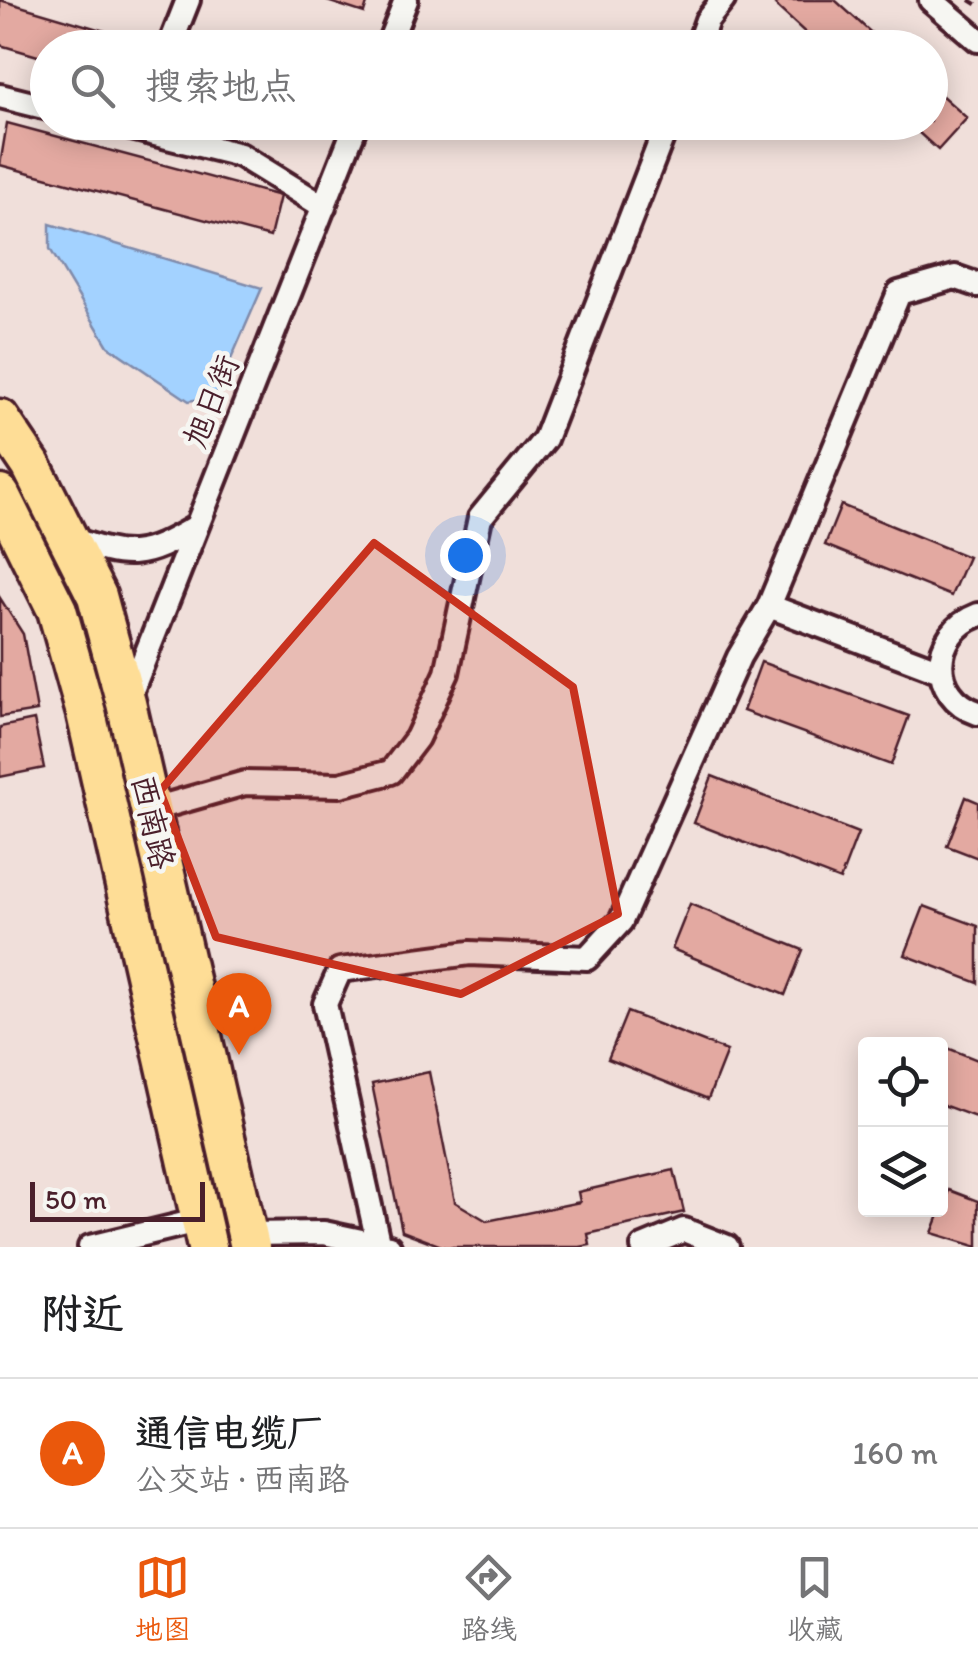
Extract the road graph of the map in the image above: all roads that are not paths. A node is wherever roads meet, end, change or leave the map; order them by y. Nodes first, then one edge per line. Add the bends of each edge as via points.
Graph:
1 (188, 0) edge
2 (406, 0) edge
3 (723, 0) edge
4 (931, 0) edge
5 (176, 30) edge
6 (394, 30) edge
7 (704, 30) edge
8 (978, 40) edge
9 (0, 96) edge
10 (30, 104) edge
11 (187, 140) edge
12 (350, 140) edge
13 (661, 140) edge
14 (324, 206) junction
15 (978, 285) edge
16 (0, 419) edge
17 (0, 495) edge
18 (196, 527) junction
19 (70, 538) junction
20 (769, 606) junction
21 (977, 613) edge
22 (940, 671) junction
23 (126, 703) junction
24 (978, 713) edge
25 (150, 810) junction
26 (204, 1234) edge
27 (249, 1240) edge
28 (383, 1245) edge
29 (90, 1247) edge
30 (643, 1247) edge
31 (727, 1247) edge

1 - 5 street
2 - 6 street
3 - 7 street
4 - 8 street
9 - 10 street
11 - 14 street via 240,155
12 - 14 street, 旭日街
13 - 25 street via 545,439 480,518 446,673 417,738 392,772 340,785 245,783
14 - 18 street, 旭日街
15 - 20 street via 955,277 898,294
16 - 19 main road, 西南路
17 - 26 main road, 西南路 via 57,610 76,678
18 - 19 street via 155,551 112,554
18 - 23 street, 旭日街
19 - 23 main road, 西南路 via 97,596
20 - 22 street
20 - 28 street via 739,656 622,922 587,958 470,953 340,970 325,1004
21 - 22 street via 948,637
22 - 24 street via 954,700
23 - 25 main road, 西南路
25 - 27 main road, 西南路
26 - 29 street
27 - 28 street via 324,1233
30 - 31 street via 684,1230

